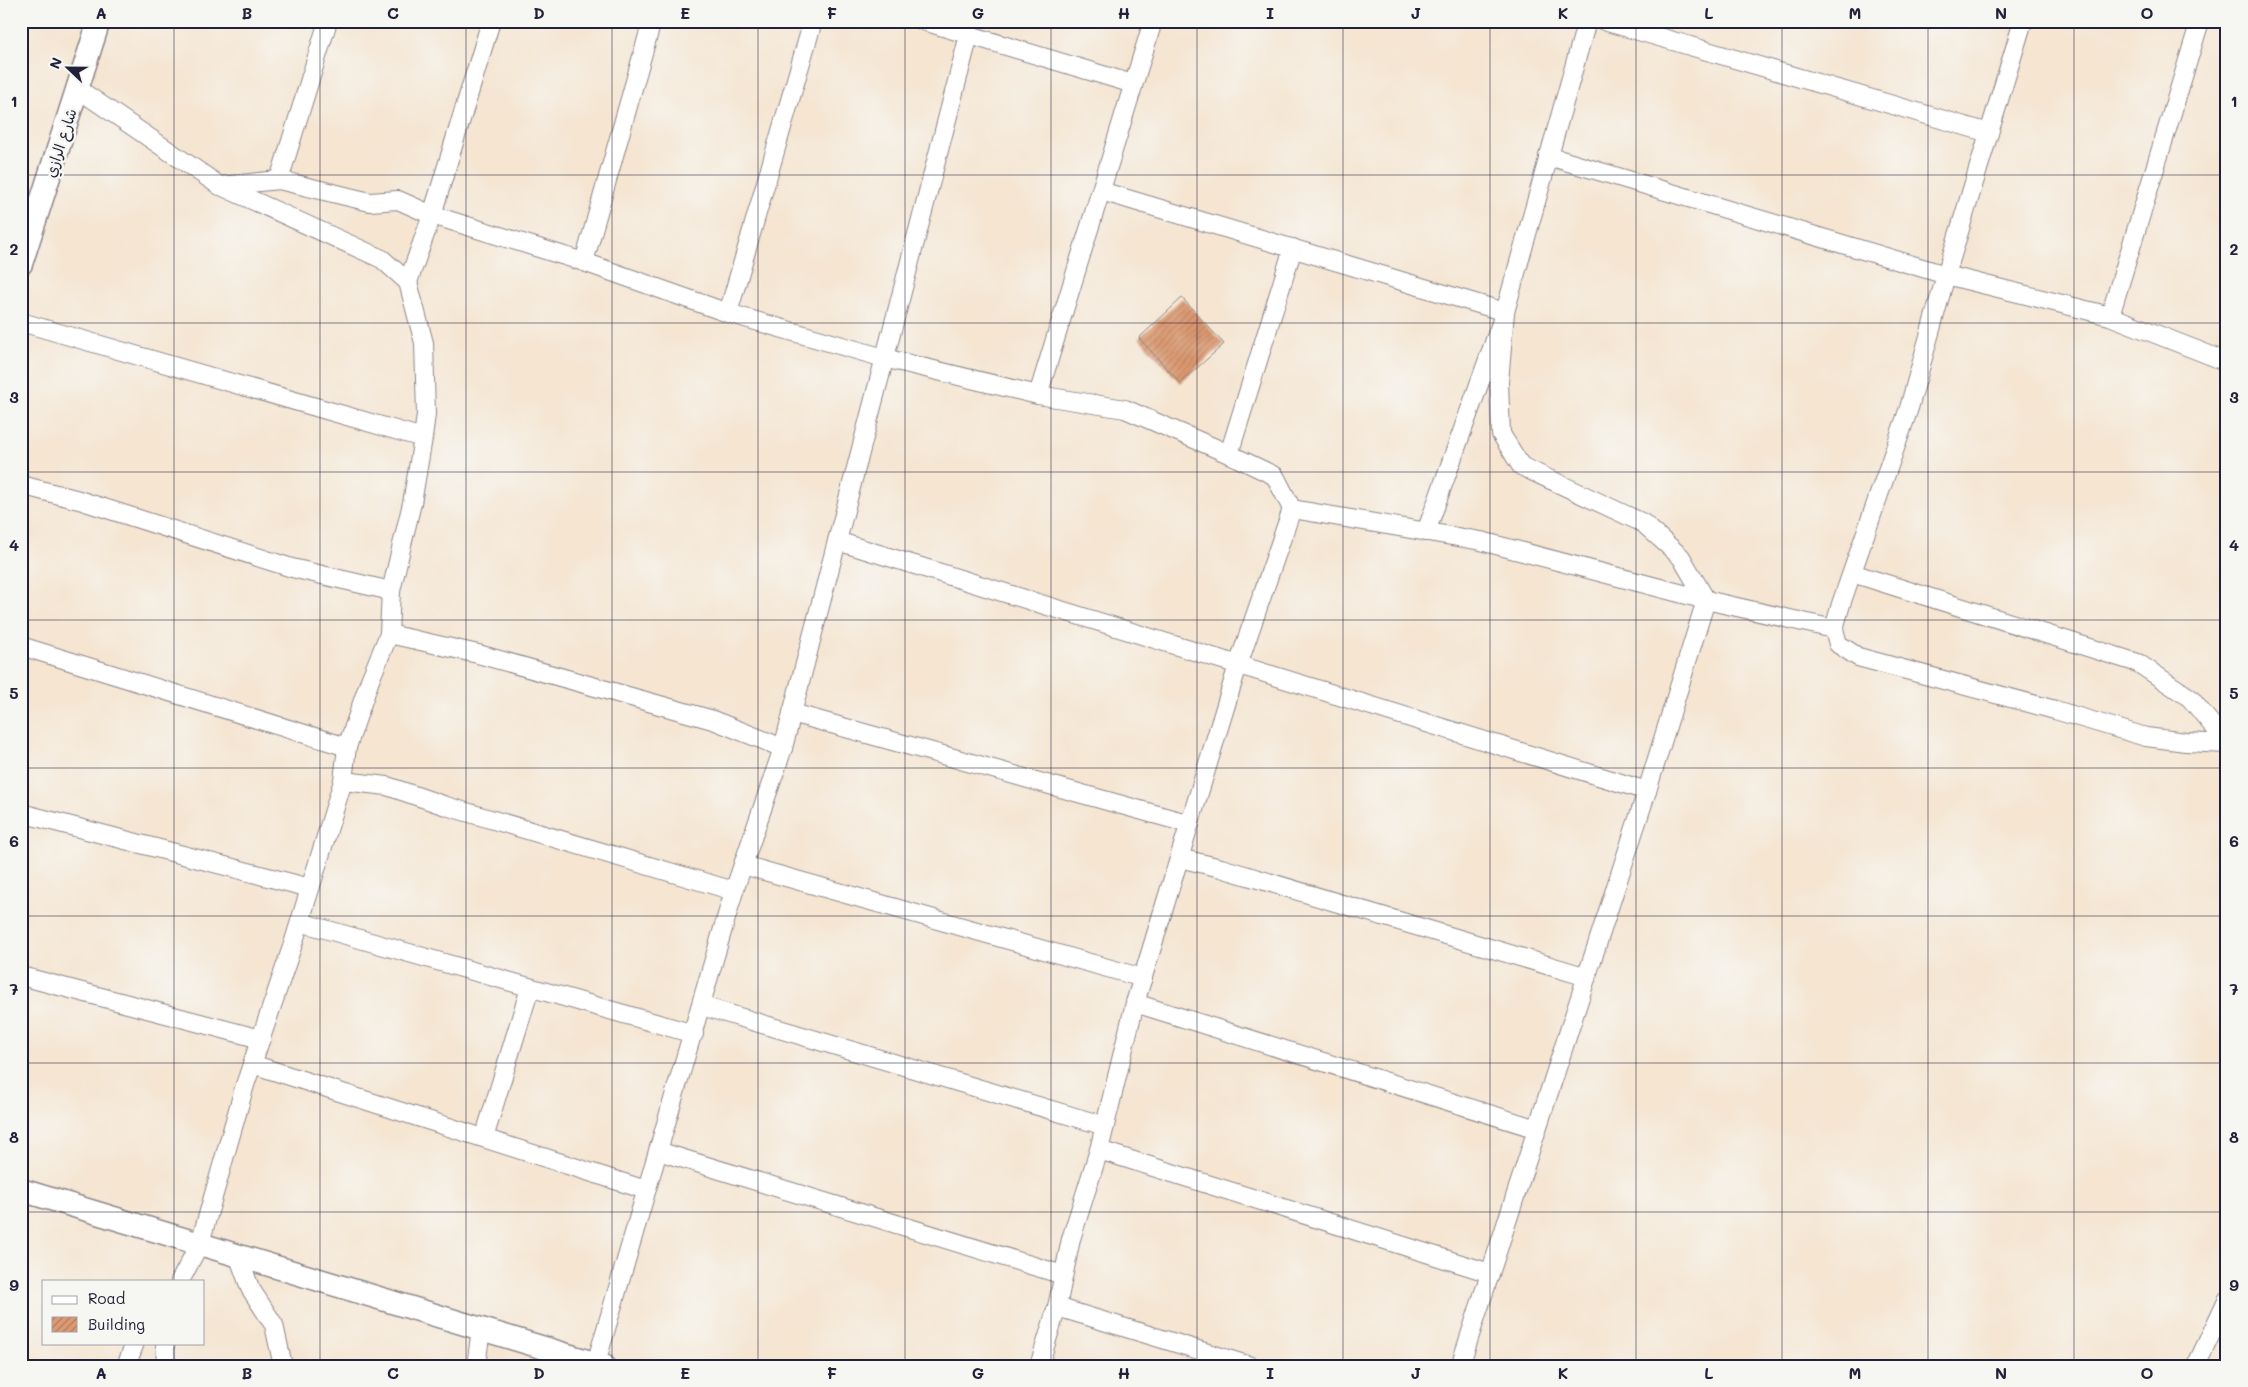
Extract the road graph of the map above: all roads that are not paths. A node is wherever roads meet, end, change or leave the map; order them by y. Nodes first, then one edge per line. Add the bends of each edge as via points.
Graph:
1 (99, 21) edge
2 (328, 21) edge
3 (491, 21) edge
4 (652, 21) edge
5 (813, 21) edge
6 (923, 21) edge
7 (1152, 21) edge
8 (1587, 21) edge
9 (1604, 21) edge
10 (2023, 21) edge
11 (2200, 21) edge
12 (949, 25) edge
13 (969, 35) junction
14 (1133, 84) junction
15 (78, 89) junction
16 (1989, 133) junction
17 (1548, 156) junction
18 (279, 180) junction
19 (220, 186) junction
20 (1101, 191) junction
21 (432, 215) junction
22 (25, 240) edge
23 (1293, 248) junction
24 (584, 262) junction
25 (21, 264) edge
26 (1946, 274) junction
27 (408, 282) junction
28 (1505, 312) junction
29 (728, 313) junction
30 (2110, 316) junction
31 (21, 322) edge
32 (884, 358) junction
33 (2227, 362) edge
34 (1038, 395) junction
35 (423, 438) junction
36 (1229, 454) junction
37 (21, 485) edge
38 (1292, 509) junction
39 (1426, 532) junction
40 (837, 541) junction
41 (1852, 573) junction
42 (391, 591) junction
43 (1706, 600) junction
44 (1834, 629) junction
45 (389, 634) junction
46 (21, 646) edge
47 (1238, 665) junction
48 (792, 713) junction
49 (2227, 743) edge
50 (347, 747) junction
51 (783, 748) junction
52 (343, 781) junction
53 (1647, 791) junction
54 (21, 813) edge
55 (1190, 824) junction
56 (1179, 858) junction
57 (743, 865) junction
58 (310, 888) junction
59 (734, 891) junction
60 (300, 922) junction
61 (21, 976) edge
62 (1587, 977) junction
63 (1143, 978) junction
64 (530, 988) junction
65 (1135, 1003) junction
66 (702, 1006) junction
67 (694, 1034) junction
68 (261, 1039) junction
69 (252, 1064) junction
70 (1105, 1126) junction
71 (1537, 1129) junction
72 (484, 1138) junction
73 (1099, 1150) junction
74 (658, 1151) junction
75 (21, 1190) edge
76 (646, 1190) junction
77 (200, 1243) junction
78 (238, 1255) junction
79 (1490, 1273) junction
80 (1063, 1275) junction
81 (181, 1280) edge
82 (2227, 1300) edge
83 (1057, 1307) junction
84 (481, 1329) junction
85 (135, 1344) edge
86 (165, 1344) edge
87 (600, 1364) edge
88 (2202, 1364) edge
89 (126, 1366) edge
90 (166, 1366) edge
91 (283, 1366) edge
92 (476, 1366) edge
93 (1040, 1366) edge
94 (1251, 1366) edge
95 (1460, 1366) edge

1 - 15 street, شارع الرازي
2 - 18 street
3 - 21 street
4 - 24 street
5 - 29 street
6 - 12 street
7 - 14 street
8 - 17 street
9 - 16 street
10 - 16 street
11 - 30 street
12 - 13 street
13 - 14 street
13 - 32 street
14 - 20 street
15 - 19 street
15 - 22 street, شارع الرازي
16 - 26 street
17 - 26 street
17 - 28 street
18 - 19 street
18 - 21 street via 370,202 398,200
19 - 27 street via 382,259
20 - 23 street
20 - 34 street
21 - 24 street
21 - 27 street
22 - 25 street, شارع الرازي
23 - 28 street
23 - 36 street
24 - 29 street
26 - 30 street
26 - 41 street via 1909,408
27 - 35 street via 424,343 426,414
28 - 39 street
28 - 43 street via 1499,382 1501,434 1521,466 1643,523 1681,556
29 - 32 street
30 - 33 street
31 - 35 street
32 - 34 street
32 - 40 street
34 - 36 street via 1125,409
35 - 42 street via 412,503
36 - 38 street via 1275,476
37 - 42 street via 79,500 292,568
38 - 39 street
38 - 47 street
39 - 43 street via 1481,541
40 - 47 street
40 - 48 street
41 - 44 street
41 - 49 street via 2138,663 2190,698
42 - 45 street
43 - 44 street
43 - 53 street
44 - 49 street via 1838,644 1858,657 2146,737
45 - 50 street
45 - 51 street via 478,654 714,720
46 - 50 street
47 - 53 street
47 - 55 street
48 - 51 street
48 - 55 street
50 - 52 street
51 - 57 street
52 - 58 street
52 - 59 street via 387,786
53 - 62 street
54 - 58 street
55 - 56 street
56 - 62 street
56 - 63 street
57 - 59 street
57 - 63 street
58 - 60 street
59 - 66 street
60 - 64 street
60 - 68 street
61 - 68 street
62 - 71 street
63 - 65 street
64 - 67 street
64 - 72 street
65 - 70 street
65 - 71 street
66 - 67 street
66 - 70 street
67 - 74 street
68 - 69 street
69 - 72 street
69 - 77 street
70 - 73 street
71 - 79 street
72 - 76 street
73 - 79 street
73 - 80 street
74 - 76 street
74 - 80 street
75 - 77 street
76 - 87 street
77 - 78 street
77 - 81 street
78 - 84 street
78 - 91 street via 250,1288 274,1325
79 - 95 street
80 - 83 street
82 - 88 street
83 - 93 street
83 - 94 street
84 - 87 street
84 - 92 street
85 - 89 street
86 - 90 street

